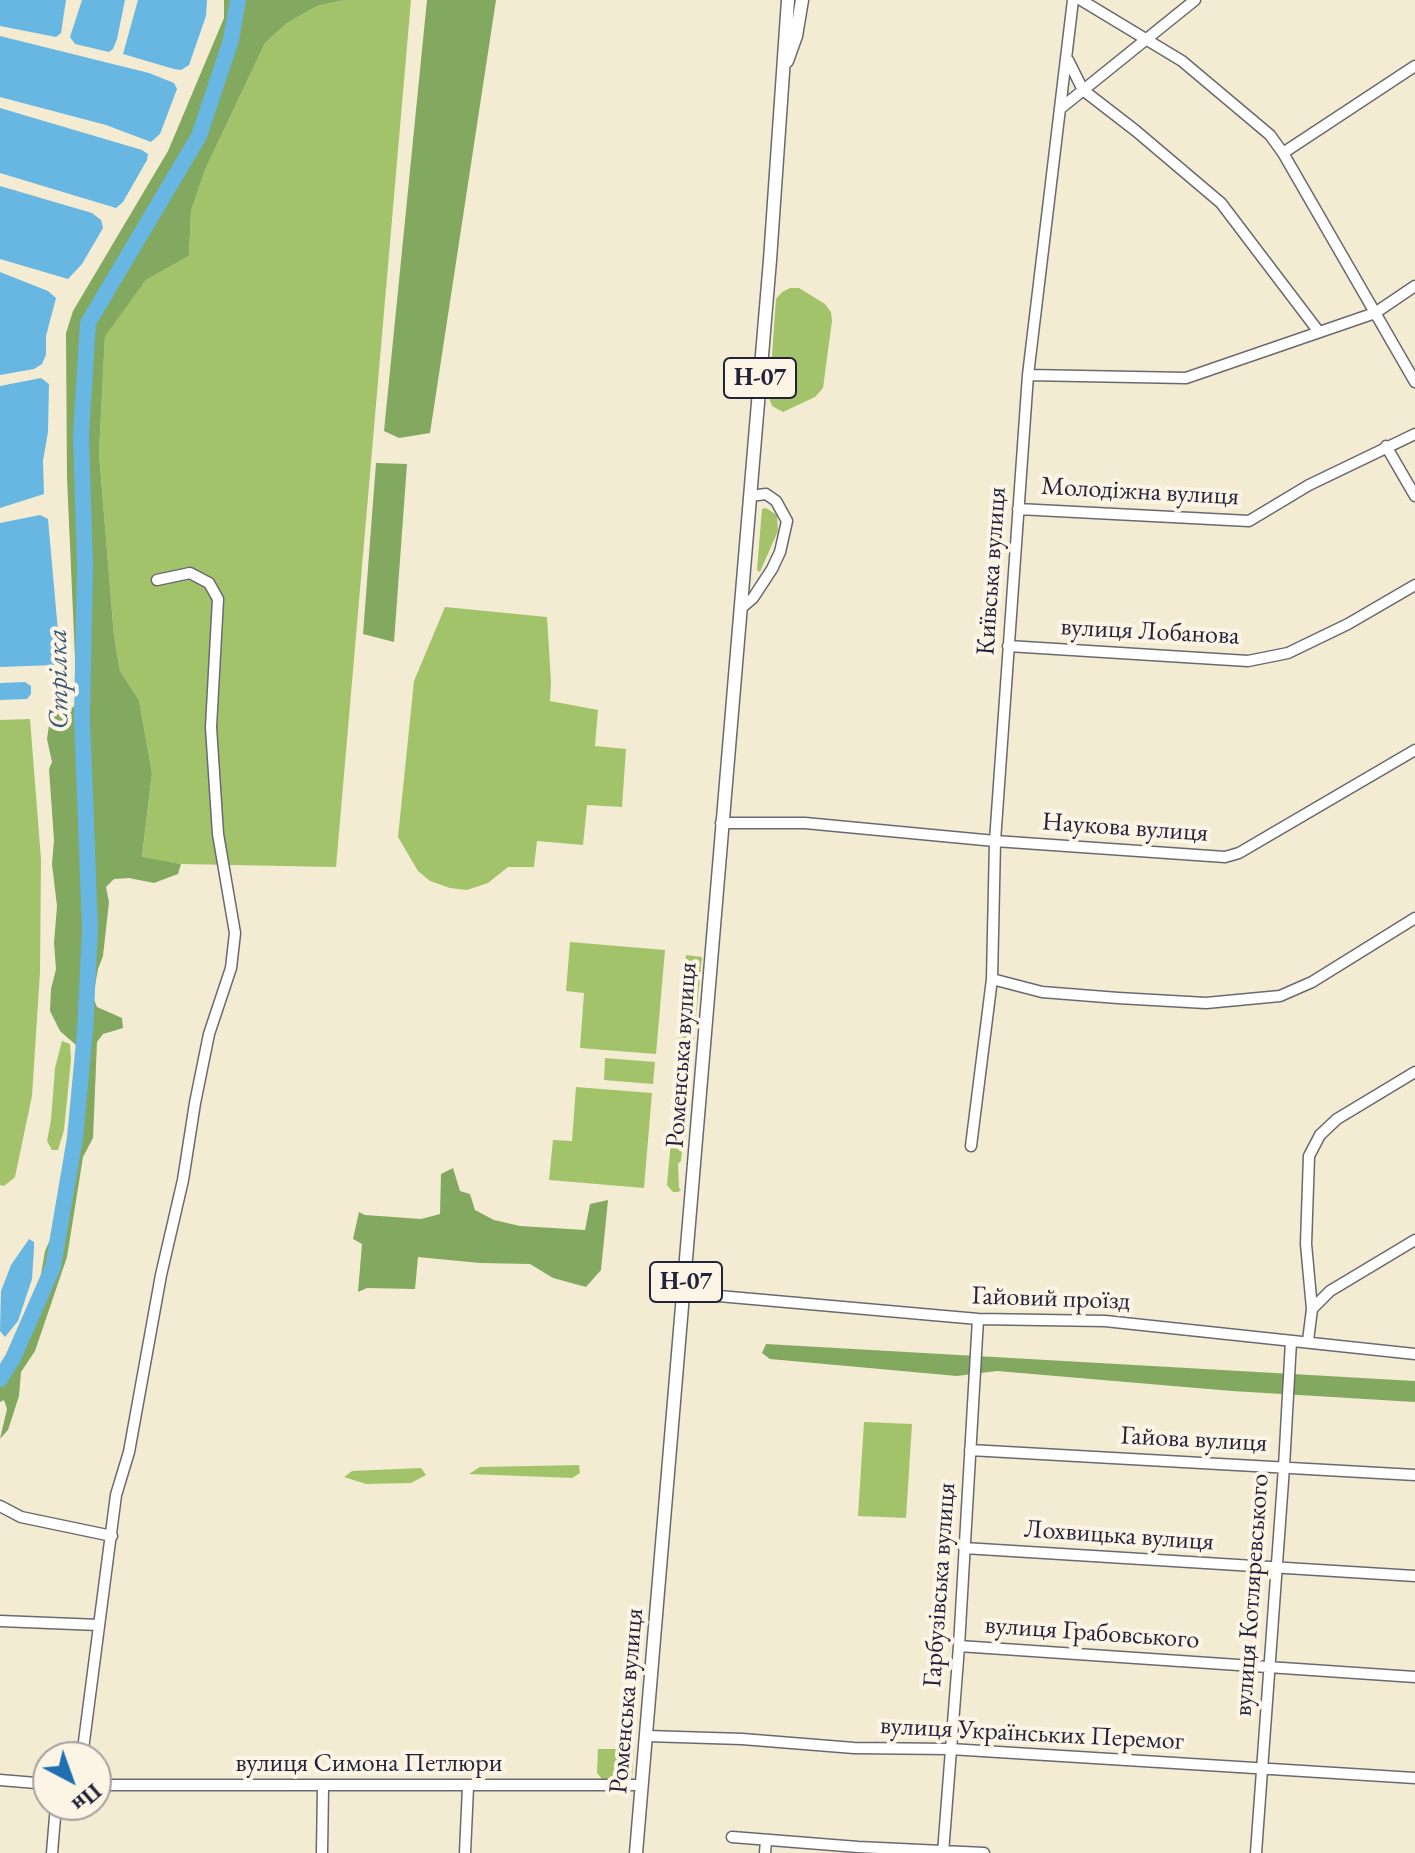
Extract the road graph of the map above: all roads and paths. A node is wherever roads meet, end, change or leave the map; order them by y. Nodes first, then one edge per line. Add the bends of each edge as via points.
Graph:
1 (802, 0) edge
2 (1073, 0) edge
3 (1081, 0) edge
4 (1195, 0) edge
5 (785, 4) edge
6 (1146, 39) junction
7 (1067, 58) junction
8 (1415, 66) edge
9 (785, 68) junction
10 (1083, 90) junction
11 (1061, 108) junction
12 (1283, 153) junction
13 (1415, 286) edge
14 (1375, 313) junction
15 (1319, 332) junction
16 (1028, 375) junction
17 (1415, 382) edge
18 (1415, 434) edge
19 (1386, 446) junction
20 (750, 496) junction
21 (1415, 496) edge
22 (1018, 509) junction
23 (157, 580) dead end
24 (1415, 585) edge
25 (740, 609) junction
26 (1008, 646) junction
27 (1415, 750) edge
28 (721, 823) junction
29 (995, 841) junction
30 (1415, 918) edge
31 (992, 979) junction
32 (1415, 1072) edge
33 (971, 1146) dead end
34 (1415, 1240) edge
35 (685, 1293) junction
36 (1312, 1309) junction
37 (978, 1319) junction
38 (1291, 1341) junction
39 (1308, 1341) junction
40 (1415, 1354) edge
41 (970, 1450) junction
42 (1284, 1467) junction
43 (1415, 1475) edge
44 (0, 1506) edge
45 (112, 1536) junction
46 (964, 1548) junction
47 (1277, 1569) junction
48 (1415, 1576) edge
49 (0, 1621) edge
50 (99, 1625) junction
51 (959, 1646) junction
52 (1269, 1667) junction
53 (1415, 1677) edge
54 (647, 1736) junction
55 (84, 1741) edge
56 (950, 1749) junction
57 (1261, 1768) junction
58 (1415, 1778) edge
59 (0, 1780) edge
60 (32, 1783) edge
61 (112, 1785) edge
62 (642, 1785) junction
63 (323, 1787) junction
64 (468, 1787) junction
65 (55, 1821) edge
66 (732, 1837) dead end
67 (766, 1841) junction
68 (858, 1850) edge
69 (943, 1852) edge
70 (52, 1853) edge
71 (322, 1853) edge
72 (465, 1853) edge
73 (636, 1853) edge
74 (765, 1853) edge
75 (984, 1853) edge
76 (1256, 1853) edge

1 - 9 main road, Н-07
2 - 7 street, Київська вулиця
3 - 6 street
4 - 6 street
5 - 9 main road, Н-07
6 - 10 street
6 - 12 street via 1182,61 1270,135
7 - 10 street
7 - 11 street, Київська вулиця
8 - 12 street
9 - 20 main road, Роменська вулиця / Н-07
10 - 11 street
10 - 15 street via 1221,203
11 - 16 street, Київська вулиця
12 - 14 street
13 - 14 street
14 - 15 street
14 - 17 street
15 - 16 street via 1186,378
16 - 22 street, Київська вулиця
18 - 19 street, Молодіжна вулиця
19 - 21 street
19 - 22 street, Молодіжна вулиця via 1249,521
20 - 25 main road, Роменська вулиця / Н-07
20 - 25 street via 766,494 787,521 772,569
22 - 26 street, Київська вулиця
23 - 45 street via 190,573 209,583 218,599 211,727 218,834 235,933 231,968 206,1048
24 - 26 street, вулиця Лобанова via 1288,653 1248,661
25 - 28 main road, Роменська вулиця / Н-07
26 - 29 street, Київська вулиця
27 - 29 street, Наукова вулиця via 1225,857
28 - 29 street, Наукова вулиця via 805,823
28 - 35 main road, Роменська вулиця / Н-07
29 - 31 street, Київська вулиця
30 - 31 street via 1280,996 1206,1003 1118,998 1042,992
31 - 33 street, Київська вулиця
32 - 36 street via 1337,1119 1309,1156 1306,1244
34 - 36 street via 1330,1291
35 - 37 street, Гайовий проїзд
35 - 54 main road, Роменська вулиця / Н-07
36 - 39 street
37 - 38 street, Гайовий проїзд via 1105,1321
37 - 41 street, Гарбузівська вулиця
38 - 39 street, Гайовий проїзд
38 - 42 street, вулиця Котляревського
39 - 40 street, Гайовий проїзд
41 - 42 street, Гайова вулиця
41 - 46 street, Гарбузівська вулиця
42 - 43 street, Гайова вулиця
42 - 47 street, вулиця Котляревського
44 - 45 street via 21,1517
45 - 50 street
46 - 47 street, Лохвицька вулиця
46 - 51 street, Гарбузівська вулиця
47 - 48 street, Лохвицька вулиця
47 - 52 street, вулиця Котляревського
49 - 50 street
50 - 55 street
51 - 52 street, вулиця Грабовського
51 - 56 street, Гарбузівська вулиця
52 - 53 street, вулиця Грабовського
52 - 57 street, вулиця Котляревського
54 - 56 street, вулиця Українських Перемог
54 - 62 main road, Роменська вулиця / Н-07
56 - 57 street, вулиця Українських Перемог
56 - 69 street, Гарбузівська вулиця
57 - 58 street, вулиця Українських Перемог
57 - 76 street, вулиця Котляревського
59 - 60 street
61 - 63 street, вулиця Симона Петлюри
62 - 64 street, вулиця Симона Петлюри
62 - 73 main road, Роменська вулиця / Н-07
63 - 64 street, вулиця Симона Петлюри
63 - 71 street
64 - 72 street
65 - 70 street
66 - 67 street
67 - 68 street
67 - 74 street
68 - 69 street
69 - 75 street

